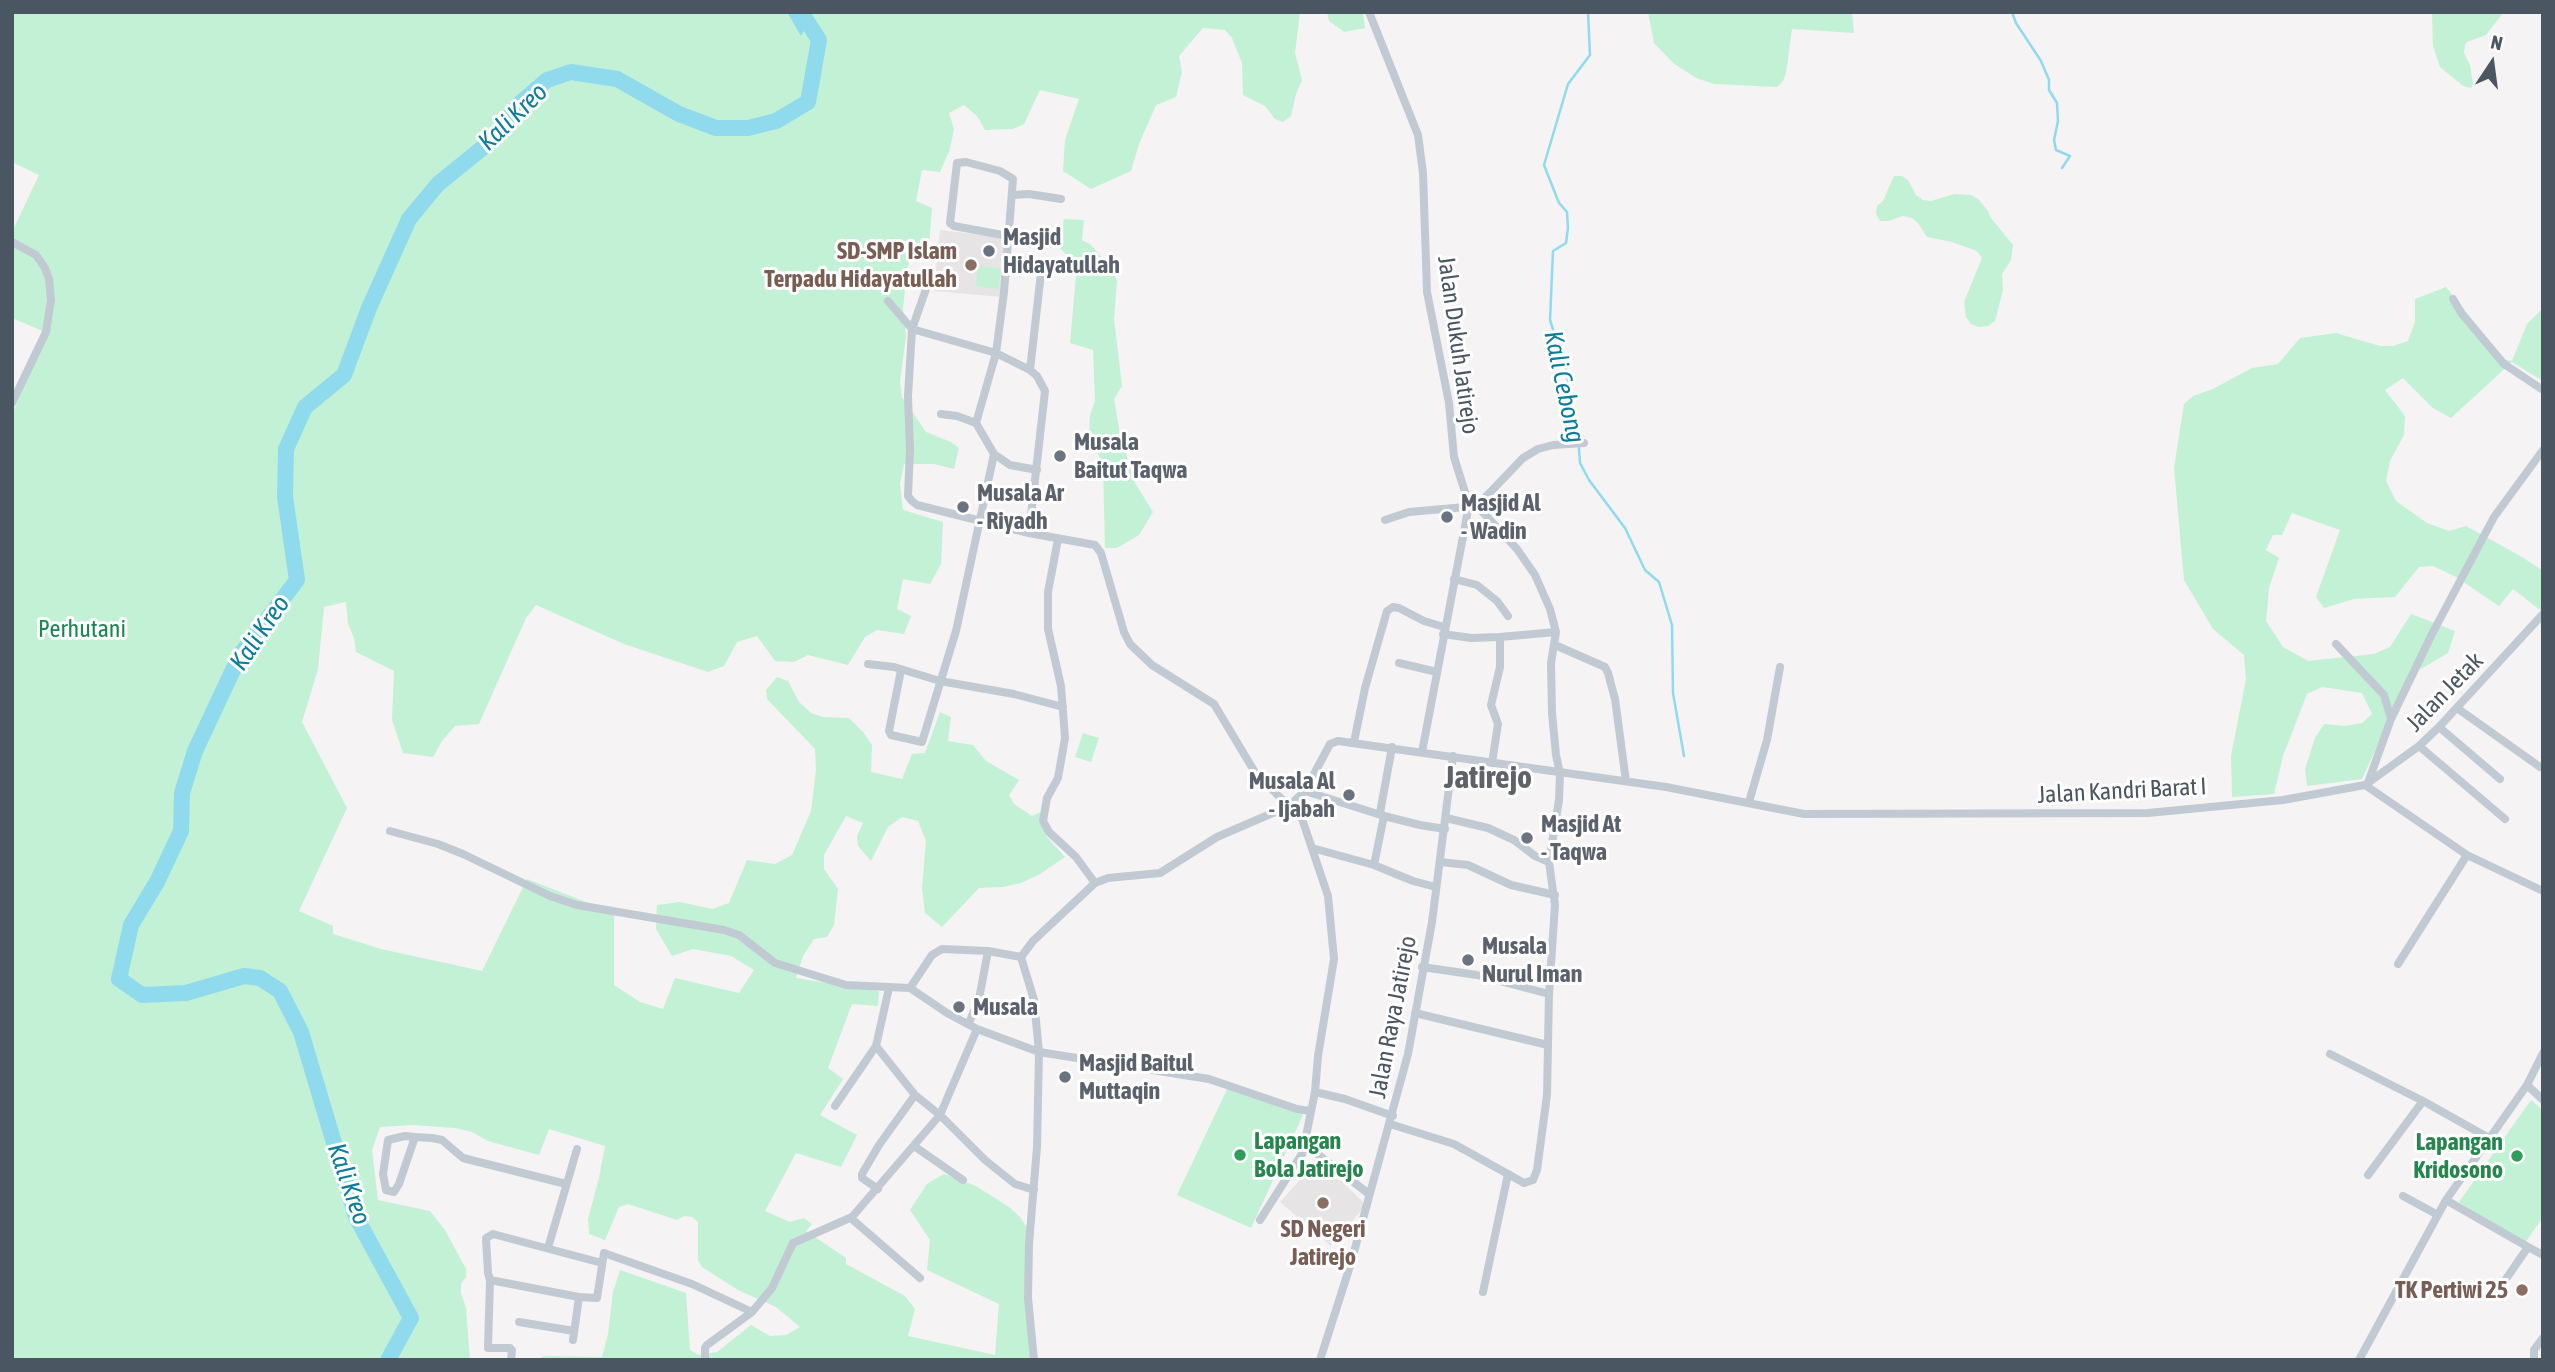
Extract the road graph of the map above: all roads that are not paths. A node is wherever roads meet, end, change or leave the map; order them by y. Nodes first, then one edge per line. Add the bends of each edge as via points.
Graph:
1 (1369, 12) edge
2 (1012, 195) junction
3 (1061, 199) dead end
4 (1008, 236) junction
5 (12, 242) edge
6 (1006, 257) junction
7 (926, 289) dead end
8 (2453, 299) dead end
9 (888, 301) dead end
10 (912, 329) junction
11 (996, 353) junction
12 (1030, 370) junction
13 (2543, 390) edge
14 (12, 403) edge
15 (941, 414) dead end
16 (976, 423) junction
17 (1584, 443) dead end
18 (2543, 450) edge
19 (994, 454) junction
20 (1037, 470) junction
21 (1473, 505) junction
22 (1385, 520) dead end
23 (981, 521) junction
24 (1028, 533) junction
25 (1058, 539) junction
26 (1454, 579) junction
27 (2543, 614) edge
28 (1508, 616) dead end
29 (1444, 630) junction
30 (1556, 632) junction
31 (1500, 637) junction
32 (2336, 644) dead end
33 (1555, 645) junction
34 (1399, 663) dead end
35 (867, 664) dead end
36 (1780, 667) dead end
37 (901, 670) junction
38 (1437, 672) junction
39 (940, 681) junction
40 (1063, 708) junction
41 (2458, 708) junction
42 (2391, 719) junction
43 (2439, 727) junction
44 (1354, 742) junction
45 (2419, 746) junction
46 (1392, 747) junction
47 (1422, 752) junction
48 (1453, 756) junction
49 (1492, 763) junction
50 (2540, 767) dead end
51 (1560, 773) junction
52 (2500, 779) dead end
53 (1626, 781) junction
54 (2365, 785) junction
55 (1305, 791) junction
56 (1749, 802) junction
57 (1292, 803) junction
58 (1382, 814) junction
59 (1446, 818) junction
60 (2505, 819) dead end
61 (1445, 829) junction
62 (390, 831) dead end
63 (1312, 848) junction
64 (2467, 855) junction
65 (1440, 862) junction
66 (1549, 862) junction
67 (1374, 865) junction
68 (1095, 883) junction
69 (1436, 887) junction
70 (2543, 891) edge
71 (1555, 895) junction
72 (988, 951) junction
73 (1021, 957) junction
74 (2398, 964) dead end
75 (1422, 967) junction
76 (890, 988) junction
77 (910, 988) junction
78 (1549, 994) junction
79 (1415, 1013) junction
80 (969, 1023) junction
81 (977, 1029) junction
82 (1548, 1045) junction
83 (876, 1046) junction
84 (1039, 1052) junction
85 (2543, 1053) edge
86 (2330, 1054) dead end
87 (2527, 1085) junction
88 (1315, 1092) junction
89 (915, 1095) junction
90 (2543, 1100) edge
91 (2423, 1101) junction
92 (835, 1106) dead end
93 (1310, 1111) junction
94 (940, 1115) junction
95 (1391, 1120) junction
96 (415, 1137) junction
97 (2489, 1138) junction
98 (914, 1146) junction
99 (1307, 1146) junction
100 (577, 1149) dead end
101 (1508, 1174) junction
102 (2368, 1175) dead end
103 (963, 1180) dead end
104 (566, 1184) junction
105 (878, 1189) junction
106 (1034, 1190) junction
107 (1369, 1195) junction
108 (2403, 1196) dead end
109 (2446, 1200) junction
110 (2438, 1215) junction
111 (852, 1217) junction
112 (1260, 1220) dead end
113 (2528, 1247) junction
114 (548, 1248) junction
115 (2543, 1255) edge
116 (602, 1263) junction
117 (920, 1278) dead end
118 (2506, 1279) dead end
119 (490, 1280) junction
120 (1483, 1292) dead end
121 (579, 1297) junction
122 (752, 1312) junction
123 (519, 1322) dead end
124 (2543, 1338) edge
125 (511, 1360) edge
126 (705, 1360) edge
127 (1034, 1360) edge
128 (1320, 1360) edge
129 (2359, 1360) edge
130 (2534, 1360) edge

1 - 21 street, Jalan Dukuh Jatirejo via 1418,135 1427,292 1449,403 1454,457
2 - 3 street
2 - 4 street
2 - 4 street via 1013,179 1005,172 966,162 955,166 951,225
4 - 6 street
5 - 14 street via 36,255 45,268 51,300 46,332
6 - 11 street
6 - 12 street via 1042,264
7 - 10 street
8 - 13 street via 2504,364
9 - 10 street
10 - 11 street
10 - 23 street via 908,496 917,505
11 - 12 street
11 - 16 street
12 - 20 street via 1045,391
15 - 16 street
16 - 19 street
17 - 21 street via 1538,449
18 - 42 street via 2494,517
19 - 20 street via 1010,466
19 - 23 street
20 - 24 street
21 - 22 street via 1409,512
21 - 26 street, Jalan Dukuh Jatirejo
21 - 30 street, Jalan Dukuh Jatirejo via 1517,549 1535,575
23 - 24 street
23 - 39 street
24 - 25 street
25 - 40 street via 1048,592 1048,629
25 - 57 street via 1099,549 1130,644 1152,665 1214,704 1256,774
26 - 28 street via 1483,589
26 - 29 street, Jalan Dukuh Jatirejo
27 - 41 street, Jalan Jetak
29 - 31 street via 1471,638
29 - 38 street, Jalan Dukuh Jatirejo
29 - 44 street via 1399,608 1387,611
30 - 31 street
30 - 33 street, Jalan Dukuh Jatirejo
31 - 49 street via 1500,667 1491,705 1498,724
32 - 42 street via 2384,695
33 - 51 street, Jalan Dukuh Jatirejo via 1552,713
33 - 53 street via 1605,667 1615,699
34 - 38 street
35 - 37 street
36 - 56 street via 1768,740
37 - 39 street
37 - 39 street via 891,735 923,740
38 - 47 street, Jalan Dukuh Jatirejo
39 - 40 street
40 - 68 street via 1065,738 1058,778 1047,798 1043,821
41 - 43 street, Jalan Jetak
41 - 50 street
42 - 54 street
43 - 45 street, Jalan Jetak
43 - 52 street
44 - 46 street
44 - 55 street via 1330,744
45 - 54 street, Jalan Jetak
45 - 60 street
46 - 47 street
46 - 58 street
47 - 48 street
48 - 49 street
48 - 59 street, Jalan Raya Jatirejo
49 - 51 street
51 - 53 street
51 - 66 street, Jalan Dukuh Jatirejo
53 - 56 street, Jalan Kandri Barat I
54 - 56 street, Jalan Kandri Barat I via 2283,800 2148,813 1804,814
54 - 64 street
55 - 57 street
55 - 58 street
57 - 63 street
57 - 68 street via 1217,837 1160,873
58 - 61 street
58 - 67 street
59 - 61 street, Jalan Raya Jatirejo
59 - 66 street via 1514,839
61 - 65 street, Jalan Raya Jatirejo
62 - 76 street via 450,849 577,905 724,930 739,935 775,963 846,985
63 - 67 street
63 - 88 street via 1328,897 1334,959
64 - 70 street
64 - 74 street
65 - 69 street, Jalan Raya Jatirejo
65 - 71 street via 1468,865 1511,885
66 - 71 street, Jalan Dukuh Jatirejo
67 - 69 street
68 - 73 street
69 - 75 street, Jalan Raya Jatirejo
71 - 78 street, Jalan Dukuh Jatirejo
72 - 73 street
72 - 77 street via 942,948
72 - 80 street via 979,999
73 - 84 street via 1034,1000
75 - 78 street via 1468,973
75 - 79 street, Jalan Raya Jatirejo
76 - 77 street
76 - 83 street
77 - 80 street
78 - 82 street, Jalan Dukuh Jatirejo
79 - 82 street
79 - 95 street, Jalan Raya Jatirejo
80 - 81 street
81 - 84 street
81 - 94 street
82 - 101 street, Jalan Dukuh Jatirejo via 1537,1170 1533,1180 1524,1183
83 - 89 street
83 - 92 street
84 - 93 street via 1209,1079
84 - 106 street
85 - 87 street
86 - 91 street
87 - 90 street
87 - 97 street
88 - 93 street
88 - 95 street
89 - 94 street
89 - 105 street via 862,1174
91 - 97 street
91 - 102 street
93 - 99 street
94 - 98 street
94 - 106 street via 1015,1184
95 - 101 street via 1454,1143
95 - 107 street, Jalan Raya Jatirejo
96 - 96 street via 399,1184 394,1192 386,1190 383,1174 388,1140
96 - 104 street via 442,1140 463,1158
97 - 109 street
98 - 103 street
98 - 105 street
99 - 107 street
99 - 112 street
100 - 104 street
101 - 120 street
104 - 114 street
105 - 111 street
106 - 127 street via 1028,1298
107 - 128 street, Jalan Raya Jatirejo
108 - 110 street
109 - 110 street
109 - 113 street
110 - 129 street
111 - 117 street
111 - 122 street via 793,1243 779,1278
113 - 115 street
113 - 118 street
114 - 116 street
114 - 119 street via 493,1234 486,1238
116 - 121 street via 597,1298
116 - 122 street via 608,1253
119 - 121 street
119 - 125 street via 488,1348 510,1348
121 - 123 street via 574,1335
122 - 126 street via 705,1348
124 - 130 street via 2534,1350

